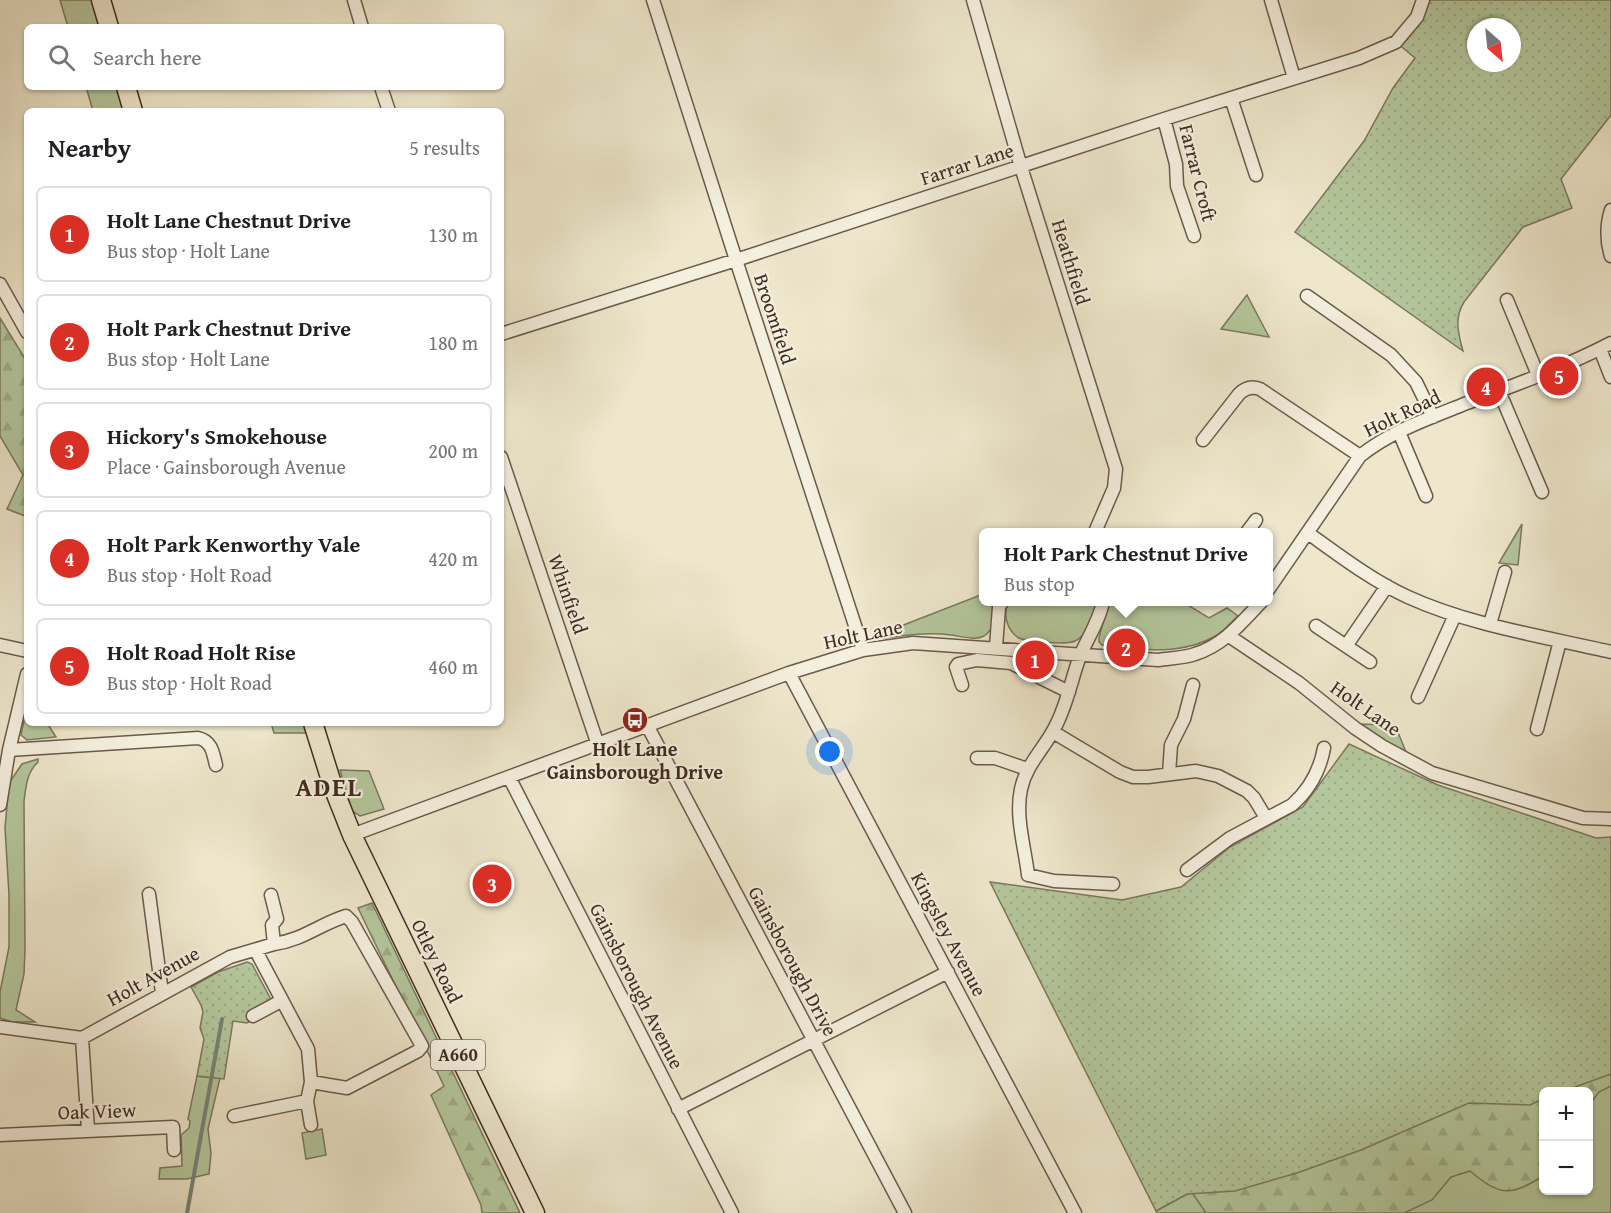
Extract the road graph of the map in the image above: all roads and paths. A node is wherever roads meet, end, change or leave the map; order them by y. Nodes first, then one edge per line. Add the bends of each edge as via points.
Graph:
1 (100, 0) edge
2 (354, 0) edge
3 (653, 0) edge
4 (973, 0) edge
5 (1271, 0) edge
6 (1423, 0) edge
7 (107, 24) edge
8 (361, 24) edge
9 (1294, 78) junction
10 (127, 90) edge
11 (382, 90) edge
12 (1231, 98) junction
13 (132, 108) edge
14 (388, 108) edge
15 (1164, 119) junction
16 (1021, 167) junction
17 (1256, 175) dead end
18 (1611, 210) edge
19 (1194, 236) dead end
20 (1611, 256) edge
21 (735, 260) junction
22 (0, 284) edge
23 (1307, 296) dead end
24 (1507, 300) dead end
25 (24, 327) edge
26 (504, 333) edge
27 (1605, 346) edge
28 (1538, 375) junction
29 (1611, 377) edge
30 (1499, 391) junction
31 (1432, 417) junction
32 (1399, 432) junction
33 (1203, 440) dead end
34 (1360, 456) junction
35 (504, 466) edge
36 (1542, 492) dead end
37 (1426, 496) dead end
38 (1256, 520) dead end
39 (1097, 528) edge
40 (1250, 528) edge
41 (1308, 533) junction
42 (1273, 572) edge
43 (1505, 572) dead end
44 (1386, 586) junction
45 (1000, 606) edge
46 (1103, 606) edge
47 (1257, 606) edge
48 (1455, 615) junction
49 (1490, 624) junction
50 (1316, 626) dead end
51 (1229, 636) junction
52 (1560, 641) junction
53 (0, 645) edge
54 (1346, 646) junction
55 (996, 647) junction
56 (24, 650) edge
57 (863, 650) junction
58 (1611, 652) edge
59 (1081, 655) junction
60 (1370, 662) dead end
61 (789, 673) junction
62 (962, 686) dead end
63 (1193, 686) dead end
64 (24, 687) edge
65 (1069, 692) junction
66 (1418, 697) dead end
67 (314, 726) edge
68 (648, 727) junction
69 (1537, 729) dead end
70 (1053, 732) junction
71 (598, 745) junction
72 (1324, 748) dead end
73 (9, 750) junction
74 (977, 758) dead end
75 (216, 765) dead end
76 (1027, 769) junction
77 (1169, 774) junction
78 (509, 777) junction
79 (0, 804) edge
80 (1266, 818) junction
81 (1611, 819) edge
82 (352, 835) junction
83 (1187, 870) dead end
84 (1113, 884) dead end
85 (149, 894) dead end
86 (271, 895) dead end
87 (274, 944) junction
88 (256, 951) junction
89 (948, 972) junction
90 (162, 993) junction
91 (281, 1001) junction
92 (253, 1016) dead end
93 (0, 1027) edge
94 (82, 1038) junction
95 (814, 1041) junction
96 (311, 1082) junction
97 (307, 1101) junction
98 (678, 1109) junction
99 (234, 1116) dead end
100 (311, 1125) dead end
101 (88, 1130) junction
102 (0, 1135) edge
103 (174, 1150) dead end
104 (535, 1213) edge
105 (732, 1213) edge
106 (905, 1213) edge
107 (1075, 1213) edge

1 - 7 highway
2 - 8 street
3 - 21 street, Broomfield
4 - 16 street, Heathfield
5 - 9 street
6 - 9 street, Farrar Lane via 1418,17 1396,42
9 - 12 street, Farrar Lane
10 - 13 highway
11 - 14 street
12 - 15 street, Farrar Lane
12 - 17 street
15 - 16 street, Farrar Lane
15 - 19 street, Farrar Croft via 1176,164 1177,186
16 - 21 street, Farrar Lane
16 - 39 street, Heathfield via 1116,469 1114,488
18 - 20 street via 1606,227
21 - 26 street, Farrar Lane
21 - 57 street, Broomfield
22 - 25 street
23 - 31 street via 1391,355 1416,382
24 - 28 street
27 - 28 street, Holt Road
27 - 29 street
28 - 30 street, Holt Road
30 - 31 street, Holt Road
30 - 36 street
31 - 32 street, Holt Road
32 - 34 street, Holt Road
32 - 37 street
33 - 34 street via 1239,394 1254,387
34 - 41 street, Holt Road
35 - 71 street, Whinfield
38 - 40 street
41 - 42 street, Holt Road
41 - 44 street
43 - 49 street
44 - 48 street
44 - 54 street
45 - 55 street
46 - 59 street
47 - 51 street
48 - 49 street
48 - 66 street
49 - 52 street
50 - 54 street
51 - 59 street, Holt Lane via 1194,654 1158,660
51 - 81 street, Holt Lane via 1299,683 1355,728 1432,773 1583,818
52 - 58 street
52 - 69 street
53 - 56 street
54 - 60 street
55 - 57 street, Holt Lane via 913,643
55 - 59 street, Holt Lane
57 - 61 street, Holt Lane
59 - 65 street
61 - 68 street, Holt Lane
61 - 89 street, Kingsley Avenue
62 - 65 street via 956,667 977,660 1011,663
63 - 77 street via 1184,719 1171,745
64 - 73 street
65 - 70 street
67 - 82 highway, Otley Road / A660
68 - 71 street, Holt Lane
68 - 95 street, Gainsborough Drive
70 - 76 street
70 - 77 street via 1133,777
71 - 78 street, Holt Lane
72 - 80 street via 1319,769 1299,799
73 - 75 street via 198,738 210,745
73 - 79 street
74 - 76 street via 995,758
76 - 84 street via 1020,804 1028,875 1054,881
77 - 80 street via 1196,771 1218,776 1254,798
78 - 82 street, Holt Lane
78 - 98 street, Gainsborough Avenue
80 - 83 street via 1219,845
82 - 104 highway, Otley Road / A660
85 - 90 street
86 - 87 street via 277,919 272,925
87 - 88 street, Holt Avenue
87 - 96 street, Holt Avenue via 305,937 346,916 422,1046 347,1088
88 - 90 street, Holt Avenue via 230,957
88 - 91 street
89 - 95 street
89 - 107 street, Kingsley Avenue
90 - 94 street, Holt Avenue
91 - 92 street
91 - 96 street via 308,1049
93 - 94 street
94 - 101 street
95 - 98 street
95 - 106 street, Gainsborough Drive
96 - 97 street
97 - 99 street
97 - 100 street
98 - 105 street, Gainsborough Avenue
101 - 102 street, Oak View
101 - 103 street, Oak View via 173,1127

